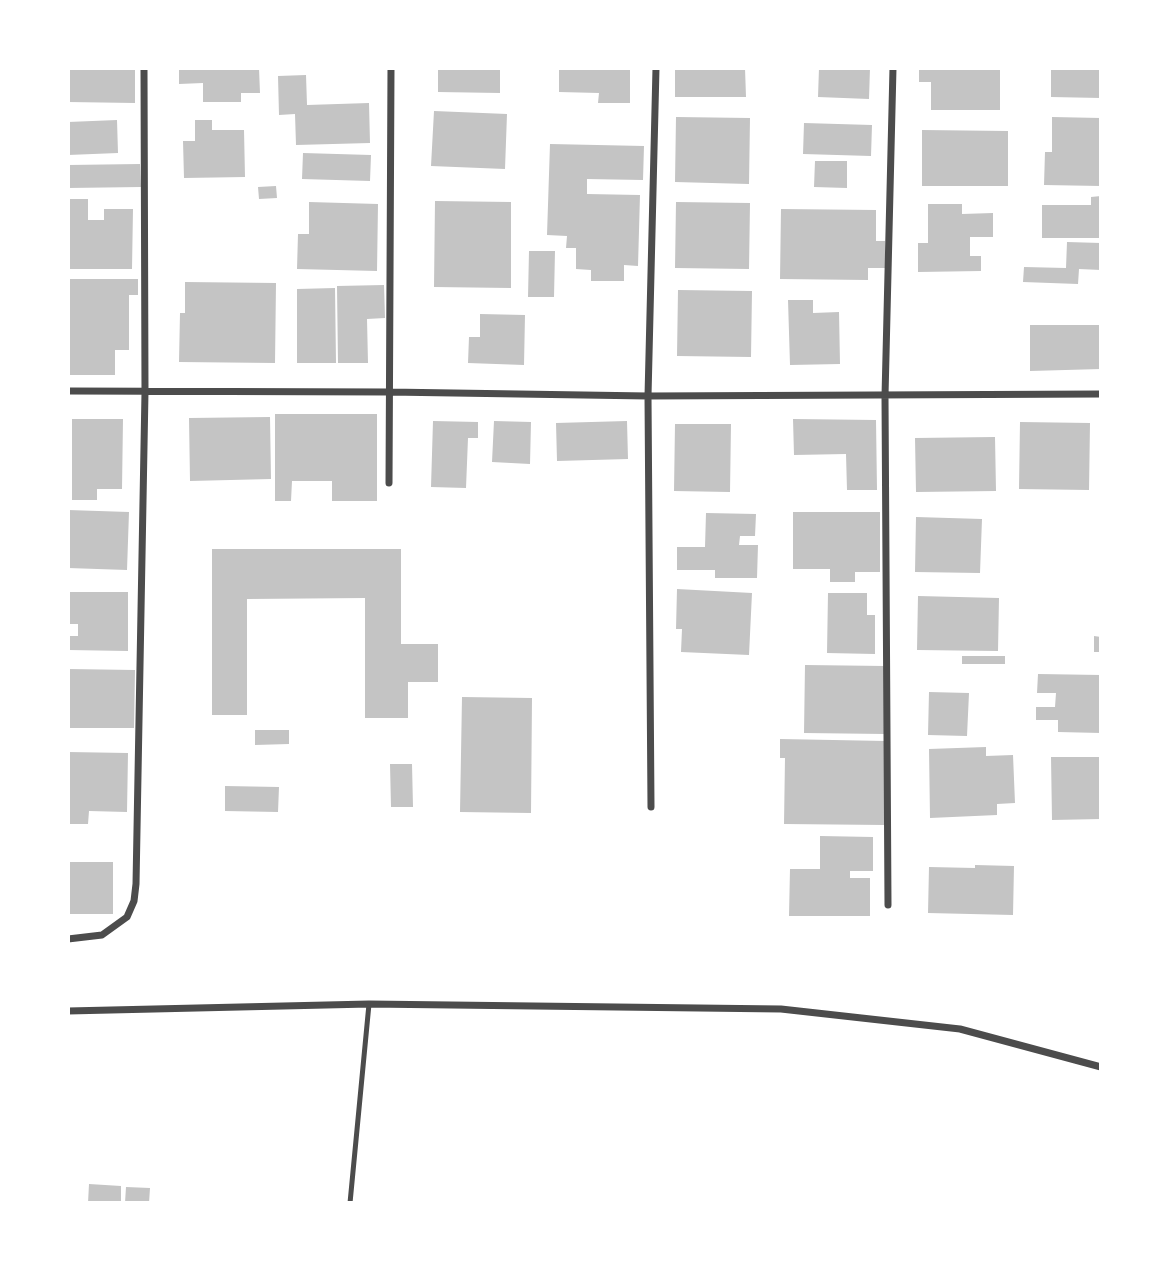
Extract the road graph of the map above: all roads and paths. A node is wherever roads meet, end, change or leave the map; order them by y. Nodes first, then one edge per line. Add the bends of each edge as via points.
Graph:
1 (144, 68) edge
2 (391, 68) edge
3 (656, 68) edge
4 (893, 68) edge
5 (68, 391) edge
6 (145, 392) junction
7 (389, 392) junction
8 (1101, 394) edge
9 (648, 396) junction
10 (885, 396) junction
11 (388, 483) dead end
12 (651, 807) dead end
13 (888, 905) dead end
14 (68, 939) edge
15 (369, 1004) junction
16 (68, 1011) edge
17 (1101, 1067) edge
18 (351, 1203) edge

1 - 6 street
2 - 7 street
3 - 9 street
4 - 10 street
5 - 6 street
6 - 7 street
6 - 14 street via 134,901 127,918 102,935
7 - 9 street
7 - 11 street
8 - 10 street
9 - 10 street
9 - 12 street
10 - 13 street
15 - 16 street
15 - 17 street via 781,1009 960,1029
15 - 18 lane

